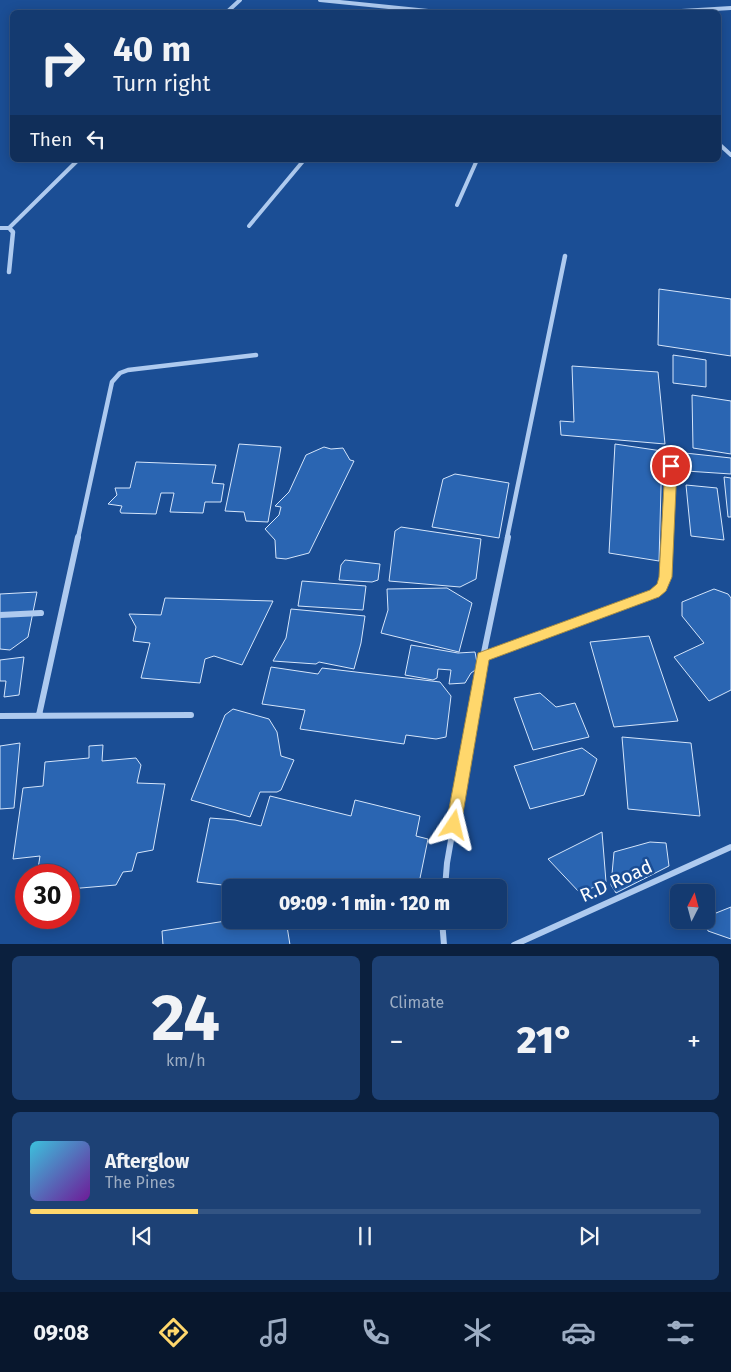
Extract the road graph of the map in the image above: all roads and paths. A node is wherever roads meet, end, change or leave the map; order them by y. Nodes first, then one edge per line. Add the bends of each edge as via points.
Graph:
1 (240, 0) edge
2 (320, 0) edge
3 (731, 8) edge
4 (229, 10) edge
5 (399, 10) edge
6 (698, 10) edge
7 (721, 146) edge
8 (731, 155) edge
9 (76, 162) edge
10 (302, 162) edge
11 (476, 162) edge
12 (457, 205) dead end
13 (249, 226) dead end
14 (0, 228) edge
15 (9, 228) junction
16 (565, 256) dead end
17 (9, 272) dead end
18 (256, 355) dead end
19 (671, 466) dead end
20 (41, 613) dead end
21 (0, 615) edge
22 (483, 657) junction
23 (38, 715) junction
24 (191, 715) dead end
25 (0, 716) edge
26 (731, 847) edge
27 (446, 879) edge
28 (443, 929) edge
29 (444, 944) edge
30 (514, 944) edge

1 - 4 street
2 - 5 street
3 - 6 street
7 - 8 street
9 - 15 street
10 - 13 street
11 - 12 street
14 - 15 street
15 - 17 street via 13,232
16 - 22 street
18 - 23 street via 128,370 112,382
19 - 22 street via 666,577 662,587 654,594
20 - 21 street
22 - 27 street
23 - 24 street
23 - 25 street
26 - 30 street, R.D Road
28 - 29 street

